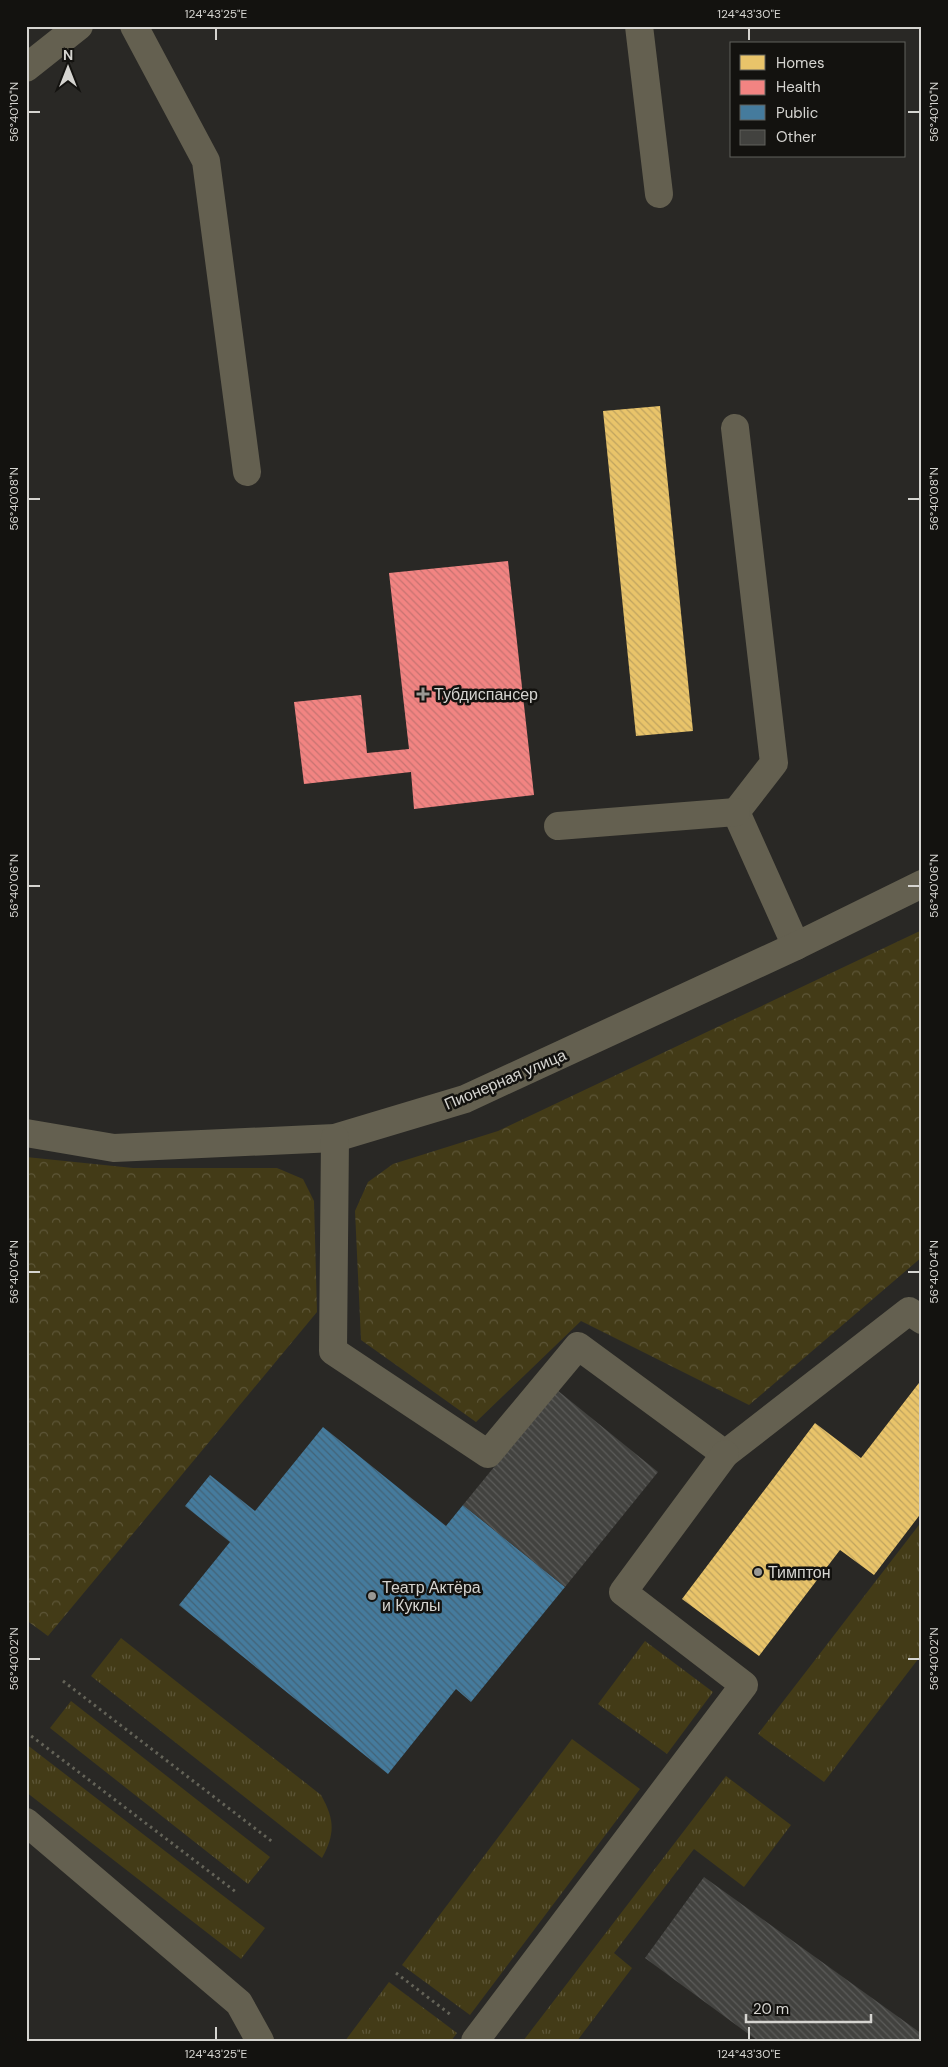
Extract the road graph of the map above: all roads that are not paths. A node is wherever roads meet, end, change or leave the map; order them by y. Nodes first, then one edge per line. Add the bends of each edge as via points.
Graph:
1 (79, 26) edge
2 (134, 26) edge
3 (638, 26) edge
4 (26, 68) edge
5 (659, 194) dead end
6 (735, 428) dead end
7 (246, 472) dead end
8 (736, 812) junction
9 (558, 826) dead end
10 (922, 884) edge
11 (796, 946) junction
12 (26, 1133) edge
13 (335, 1138) junction
14 (922, 1320) edge
15 (725, 1454) junction
16 (26, 1822) edge
17 (260, 2041) edge
18 (475, 2041) edge

1 - 4 street
2 - 7 street via 206,161
3 - 5 street
6 - 8 street via 774,763
8 - 9 street
8 - 11 street
10 - 11 street, Пионерная улица
11 - 13 street, Пионерная улица via 465,1100
12 - 13 street, Пионерная улица via 114,1148
13 - 15 street via 333,1351 488,1454 578,1346
14 - 15 street via 909,1311
15 - 18 street via 623,1592 744,1686
16 - 17 street via 239,2003

